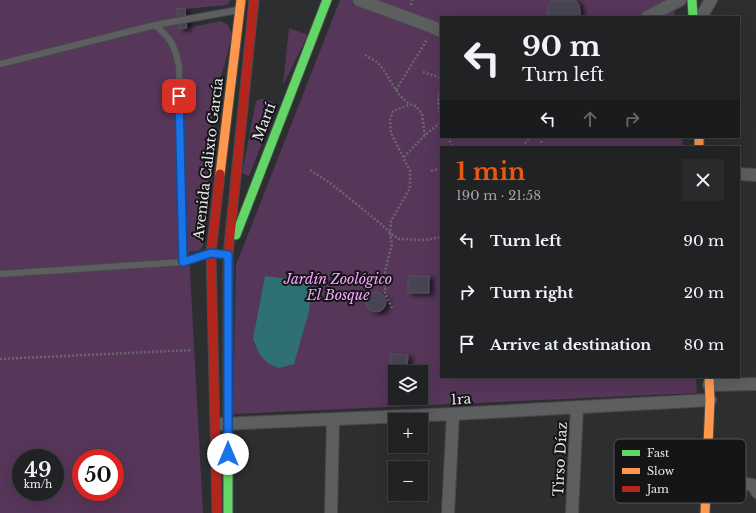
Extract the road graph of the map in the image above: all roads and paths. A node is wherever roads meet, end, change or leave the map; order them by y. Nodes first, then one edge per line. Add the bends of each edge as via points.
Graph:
1 (241, 0) edge
2 (327, 0) edge
3 (359, 0) edge
4 (680, 0) edge
5 (692, 0) edge
6 (711, 0) edge
7 (254, 4) edge
8 (241, 10) junction
9 (649, 16) edge
10 (693, 16) edge
11 (702, 16) edge
12 (156, 25) junction
13 (430, 26) junction
14 (440, 31) edge
15 (365, 55) dead end
16 (0, 64) edge
17 (423, 72) dead end
18 (440, 78) edge
19 (396, 90) junction
20 (440, 92) edge
21 (409, 105) junction
22 (440, 114) edge
23 (440, 122) edge
24 (425, 135) junction
25 (404, 157) junction
26 (440, 168) edge
27 (310, 170) dead end
28 (431, 171) dead end
29 (740, 174) edge
30 (756, 175) edge
31 (390, 233) junction
32 (440, 237) edge
33 (219, 254) junction
34 (183, 262) junction
35 (0, 274) edge
36 (392, 308) dead end
37 (192, 350) dead end
38 (0, 359) edge
39 (709, 381) edge
40 (756, 384) edge
41 (710, 400) junction
42 (577, 407) junction
43 (453, 414) junction
44 (333, 419) junction
45 (214, 424) junction
46 (228, 424) junction
47 (708, 439) edge
48 (746, 486) edge
49 (756, 489) edge
50 (705, 503) edge
51 (217, 513) edge
52 (228, 513) edge
53 (331, 513) edge
54 (448, 513) edge
55 (572, 513) edge
56 (705, 513) edge

1 - 8 main road, Avenida Calixto García
2 - 33 main road, Martí
3 - 13 street
4 - 9 street
5 - 10 main road
6 - 11 street
7 - 8 lane
7 - 33 main road, Avenida Calixto García
8 - 12 lane
8 - 33 main road, Avenida Calixto García
12 - 16 lane
12 - 34 lane via 175,47 179,66
13 - 14 street
13 - 19 path via 425,43
15 - 19 path via 378,63
17 - 18 path
19 - 21 path
20 - 22 path
21 - 24 path via 416,106 422,114
21 - 25 path via 393,111 390,119 391,133
23 - 24 path
24 - 25 path
25 - 31 path via 410,171 410,188 391,221
26 - 28 path
27 - 31 path via 330,183
29 - 30 street
31 - 32 path via 404,240
31 - 36 path via 392,244 385,271 385,293
33 - 34 lane
33 - 45 main road, Avenida Calixto García
33 - 46 main road, Avenida Calixto García
34 - 35 lane
37 - 38 path
39 - 40 street
39 - 41 main road
41 - 42 street, 1ra
41 - 47 main road
42 - 43 street, 1ra
42 - 55 street, Tirso Díaz
43 - 44 street, 1ra
43 - 54 street
44 - 46 street, 1ra
44 - 53 street
45 - 46 street, 1ra
45 - 51 main road, Avenida Calixto García
46 - 52 main road, Avenida Calixto García
48 - 49 street
50 - 56 main road

